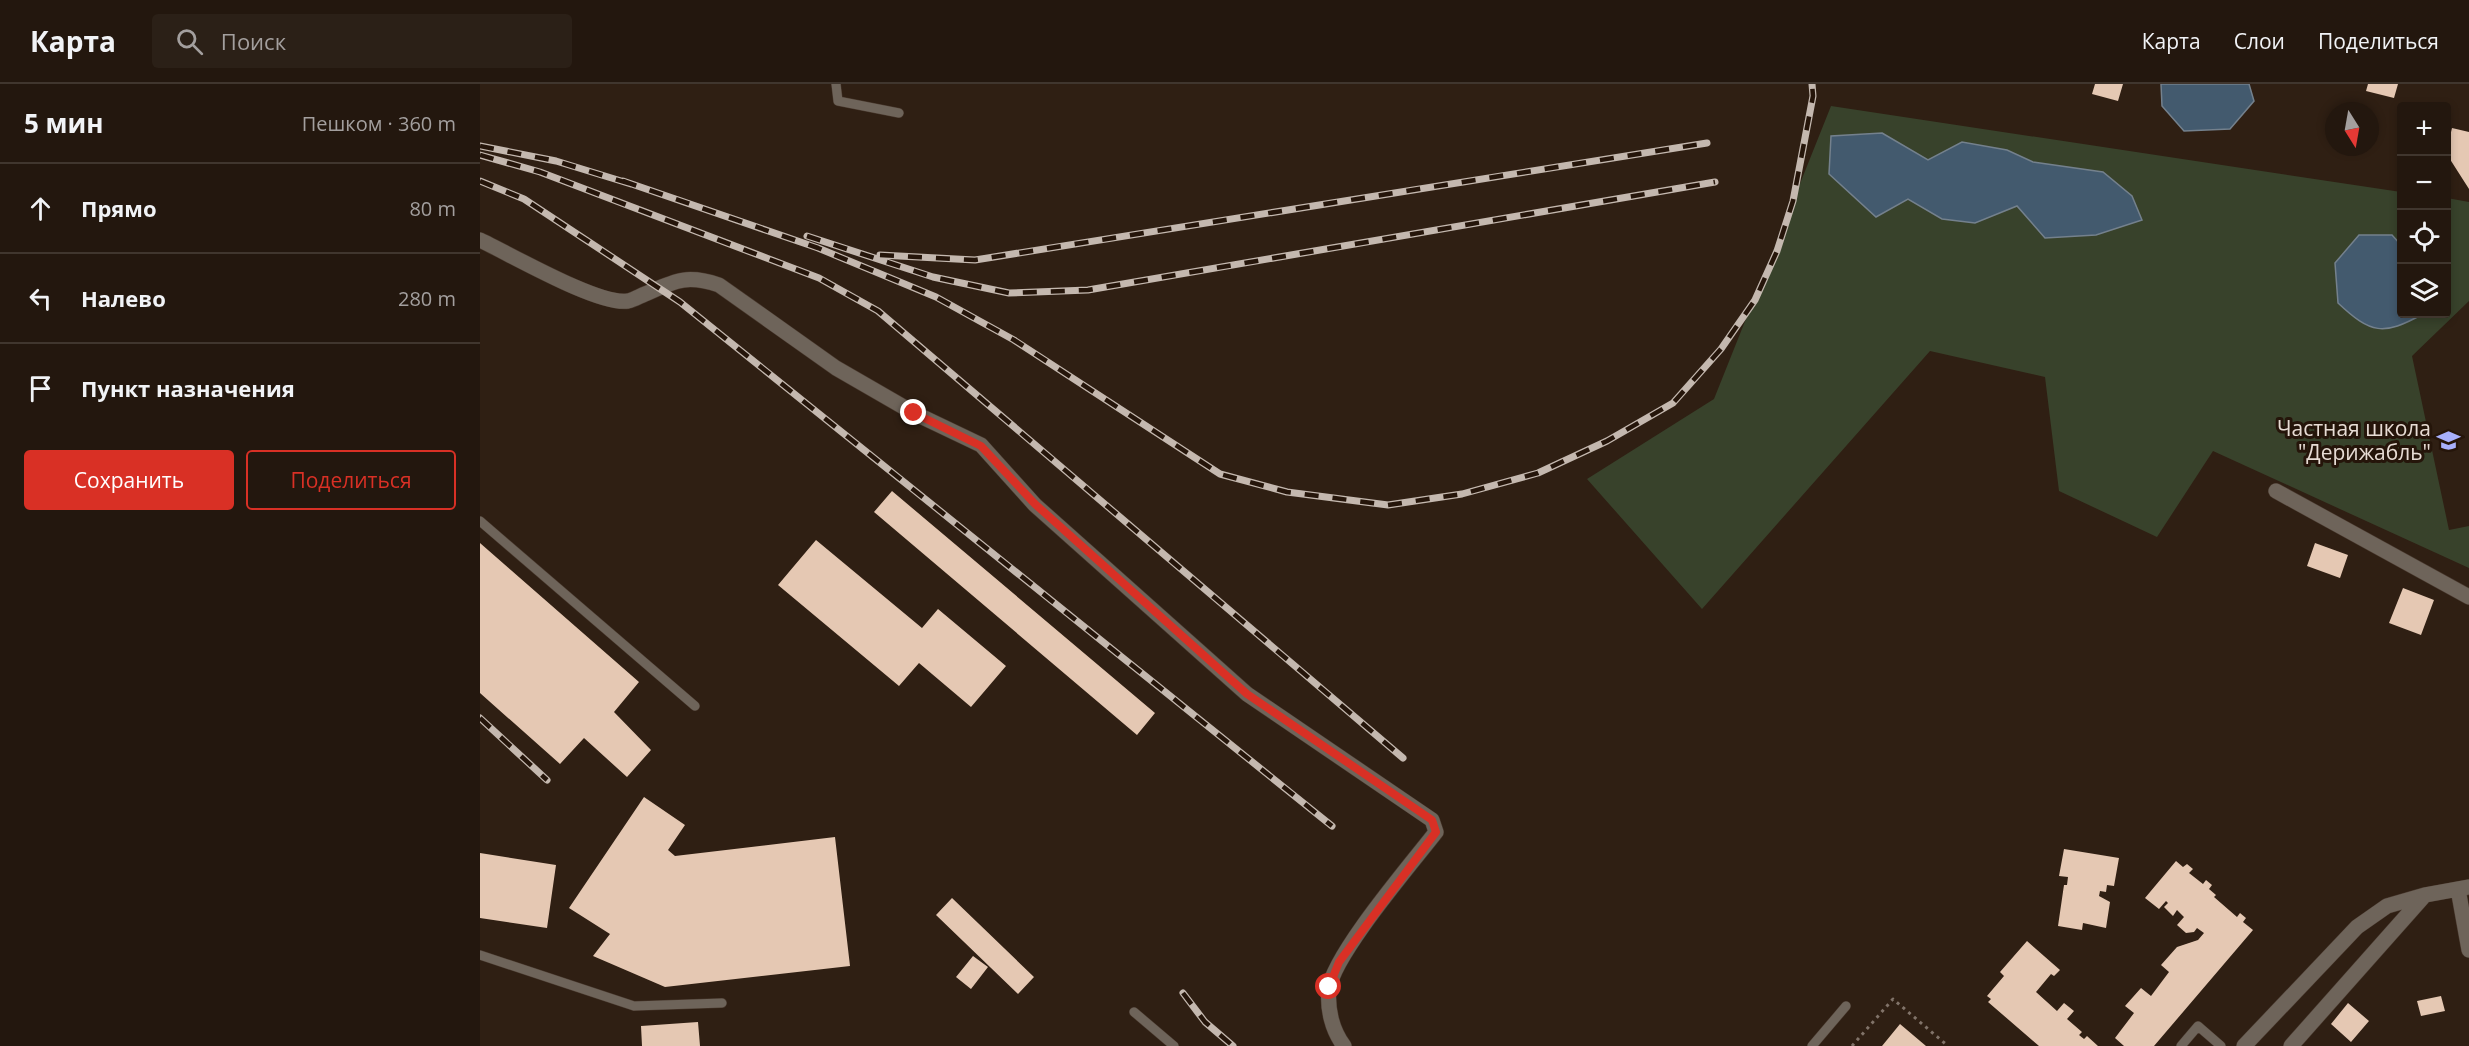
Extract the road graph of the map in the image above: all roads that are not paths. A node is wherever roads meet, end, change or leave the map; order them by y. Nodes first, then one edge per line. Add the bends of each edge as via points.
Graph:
1 (836, 84) edge
2 (899, 113) dead end
3 (480, 240) edge
4 (2276, 491) dead end
5 (480, 521) edge
6 (2469, 597) edge
7 (695, 706) dead end
8 (2463, 888) edge
9 (2425, 895) junction
10 (2469, 950) edge
11 (480, 955) edge
12 (722, 1004) dead end
13 (1846, 1006) dead end
14 (1134, 1012) dead end
15 (1174, 1046) edge
16 (1344, 1046) edge
17 (1812, 1046) edge
18 (2181, 1046) edge
19 (2221, 1046) edge
20 (2244, 1046) edge
21 (2291, 1046) edge

1 - 2 lane via 838,101
3 - 16 street via 613,301 628,301 681,278 719,285 836,368 981,446 1035,504 1247,694 1432,820 1436,832 1339,962 1329,987 1329,1014
4 - 6 street
5 - 7 lane
8 - 9 street
8 - 10 street
9 - 20 street via 2387,906 2357,927
9 - 21 street
11 - 12 lane via 634,1006
13 - 17 lane
14 - 15 lane
18 - 19 lane via 2198,1026

